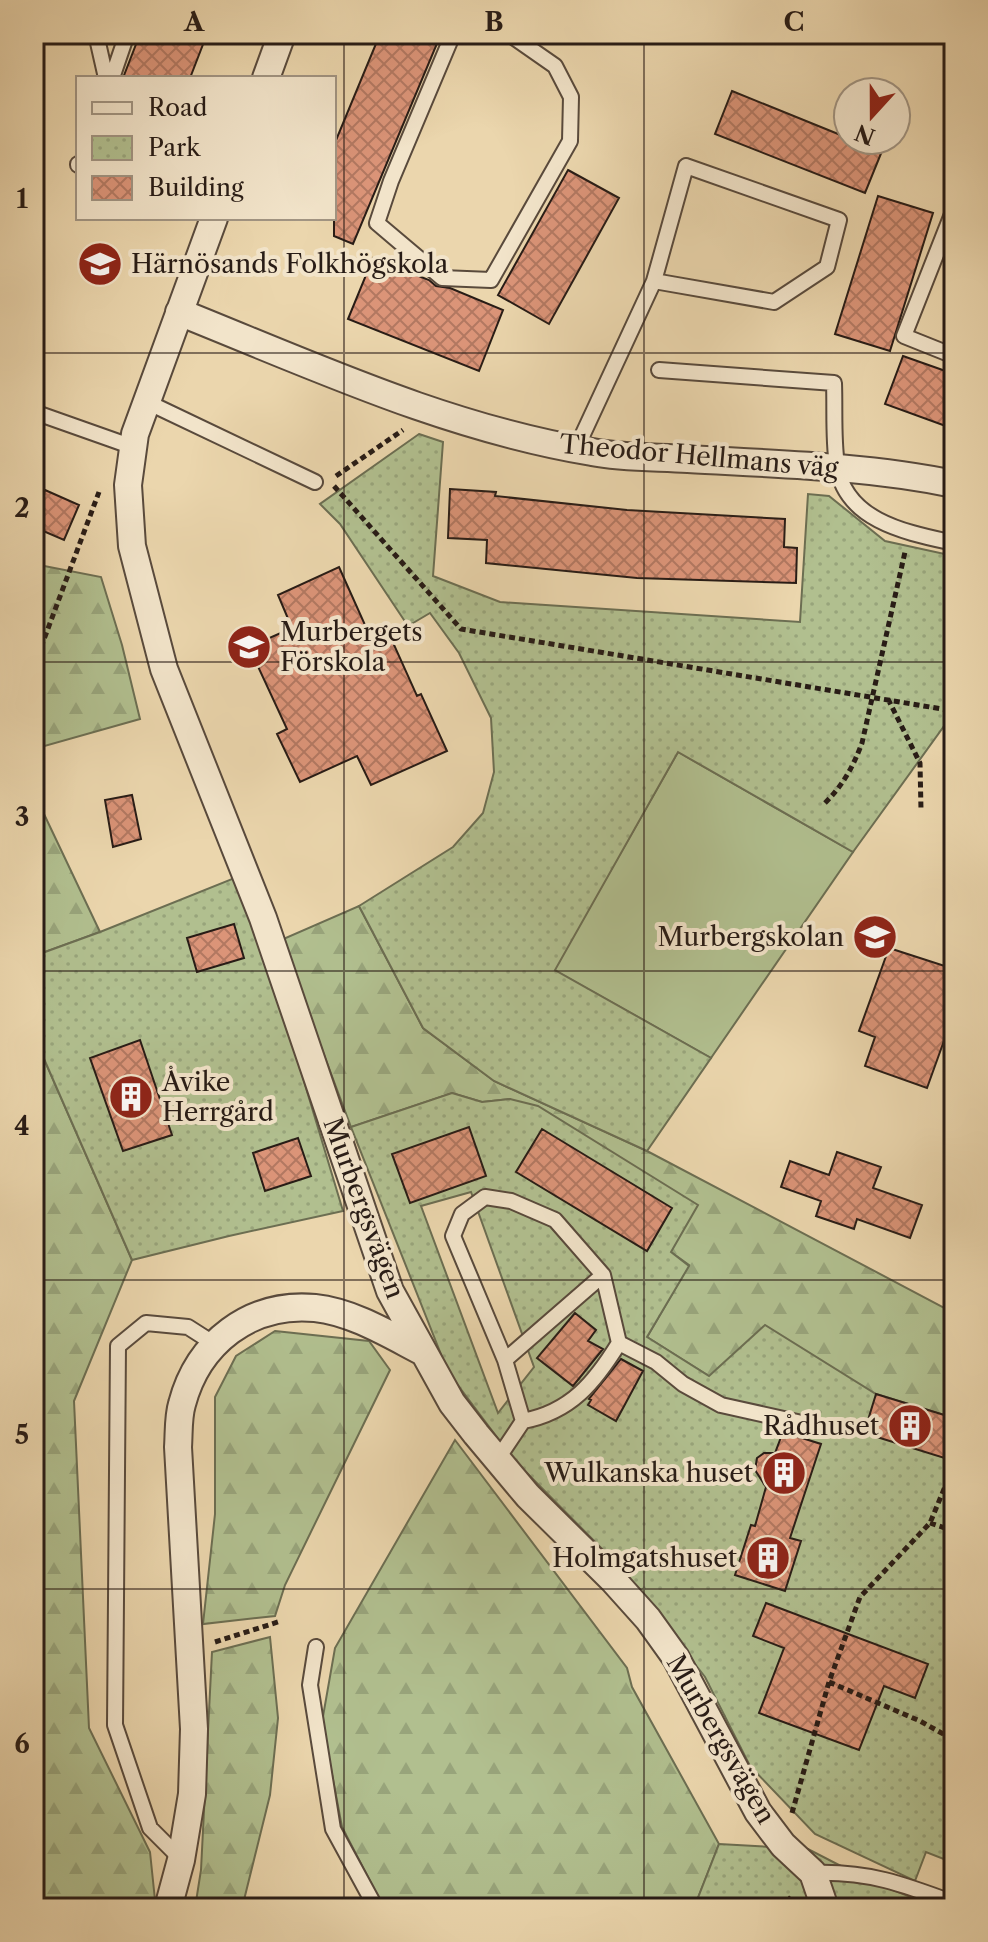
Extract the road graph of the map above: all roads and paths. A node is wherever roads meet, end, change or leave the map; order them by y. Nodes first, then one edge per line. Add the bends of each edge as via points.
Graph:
1 (96, 34) edge
2 (127, 34) edge
3 (282, 34) edge
4 (453, 34) edge
5 (509, 34) edge
6 (108, 76) edge
7 (110, 76) edge
8 (267, 76) edge
9 (954, 209) edge
10 (213, 220) edge
11 (654, 281) junction
12 (179, 312) junction
13 (954, 356) edge
14 (659, 370) dead end
15 (147, 402) junction
16 (430, 410) junction
17 (34, 412) edge
18 (133, 447) junction
19 (576, 449) junction
20 (837, 468) junction
21 (315, 482) dead end
22 (954, 484) edge
23 (101, 487) dead end
24 (909, 534) junction
25 (954, 543) edge
26 (34, 666) edge
27 (875, 696) junction
28 (887, 698) junction
29 (954, 711) edge
30 (825, 803) dead end
31 (921, 810) dead end
32 (603, 1275) junction
33 (213, 1343) junction
34 (619, 1343) junction
35 (423, 1352) junction
36 (505, 1360) junction
37 (523, 1421) junction
38 (829, 1429) dead end
39 (497, 1460) junction
40 (954, 1465) edge
41 (930, 1523) junction
42 (954, 1531) edge
43 (281, 1621) dead end
44 (316, 1647) dead end
45 (191, 1649) junction
46 (829, 1682) junction
47 (954, 1740) edge
48 (783, 1845) junction
49 (181, 1860) junction
50 (813, 1873) junction
51 (954, 1903) edge
52 (168, 1908) edge
53 (376, 1908) edge
54 (825, 1908) edge

1 - 6 lane
2 - 7 lane
3 - 8 street
4 - 5 lane via 377,223 442,278 491,280 570,141 571,97 555,66
9 - 13 lane via 904,336
10 - 12 street, Murbergsvägen
11 - 11 lane via 686,166 839,220 827,267 774,302
11 - 19 lane
12 - 15 street, Murbergsvägen
12 - 16 street, Theodor Hellmans väg
14 - 20 lane via 834,383
15 - 18 street, Murbergsvägen
15 - 21 lane
16 - 19 street, Theodor Hellmans väg via 502,434
16 - 27 path via 329,480 461,629
17 - 18 lane
18 - 35 street, Murbergsvägen via 128,485 132,546 164,669 263,918 390,1291
19 - 20 street, Theodor Hellmans väg
20 - 22 street, Theodor Hellmans väg
20 - 24 lane via 869,514
23 - 26 path
24 - 25 lane
24 - 27 path
27 - 28 path
27 - 30 path via 855,763
28 - 29 path
28 - 31 path via 920,763
32 - 34 lane
32 - 36 lane
32 - 36 lane via 555,1220 511,1201 485,1197 462,1214 453,1236
33 - 35 street via 240,1323 273,1311 315,1308 363,1322
33 - 45 street via 181,1405 179,1462
33 - 49 lane via 188,1327 146,1323 118,1346 115,1725 150,1828
34 - 37 lane via 570,1403
34 - 38 lane via 721,1405
35 - 39 street, Murbergsvägen via 452,1403
36 - 37 lane
37 - 39 lane
39 - 48 street, Murbergsvägen via 648,1619 676,1658 758,1812
40 - 41 path
41 - 42 path
41 - 46 path via 860,1597
43 - 45 path
44 - 53 lane via 310,1685 333,1829
45 - 49 street via 192,1794
46 - 47 path
46 - 48 path
48 - 50 street, Murbergsvägen
49 - 52 street
50 - 51 lane via 848,1872 892,1880
50 - 54 street, Murbergsvägen

